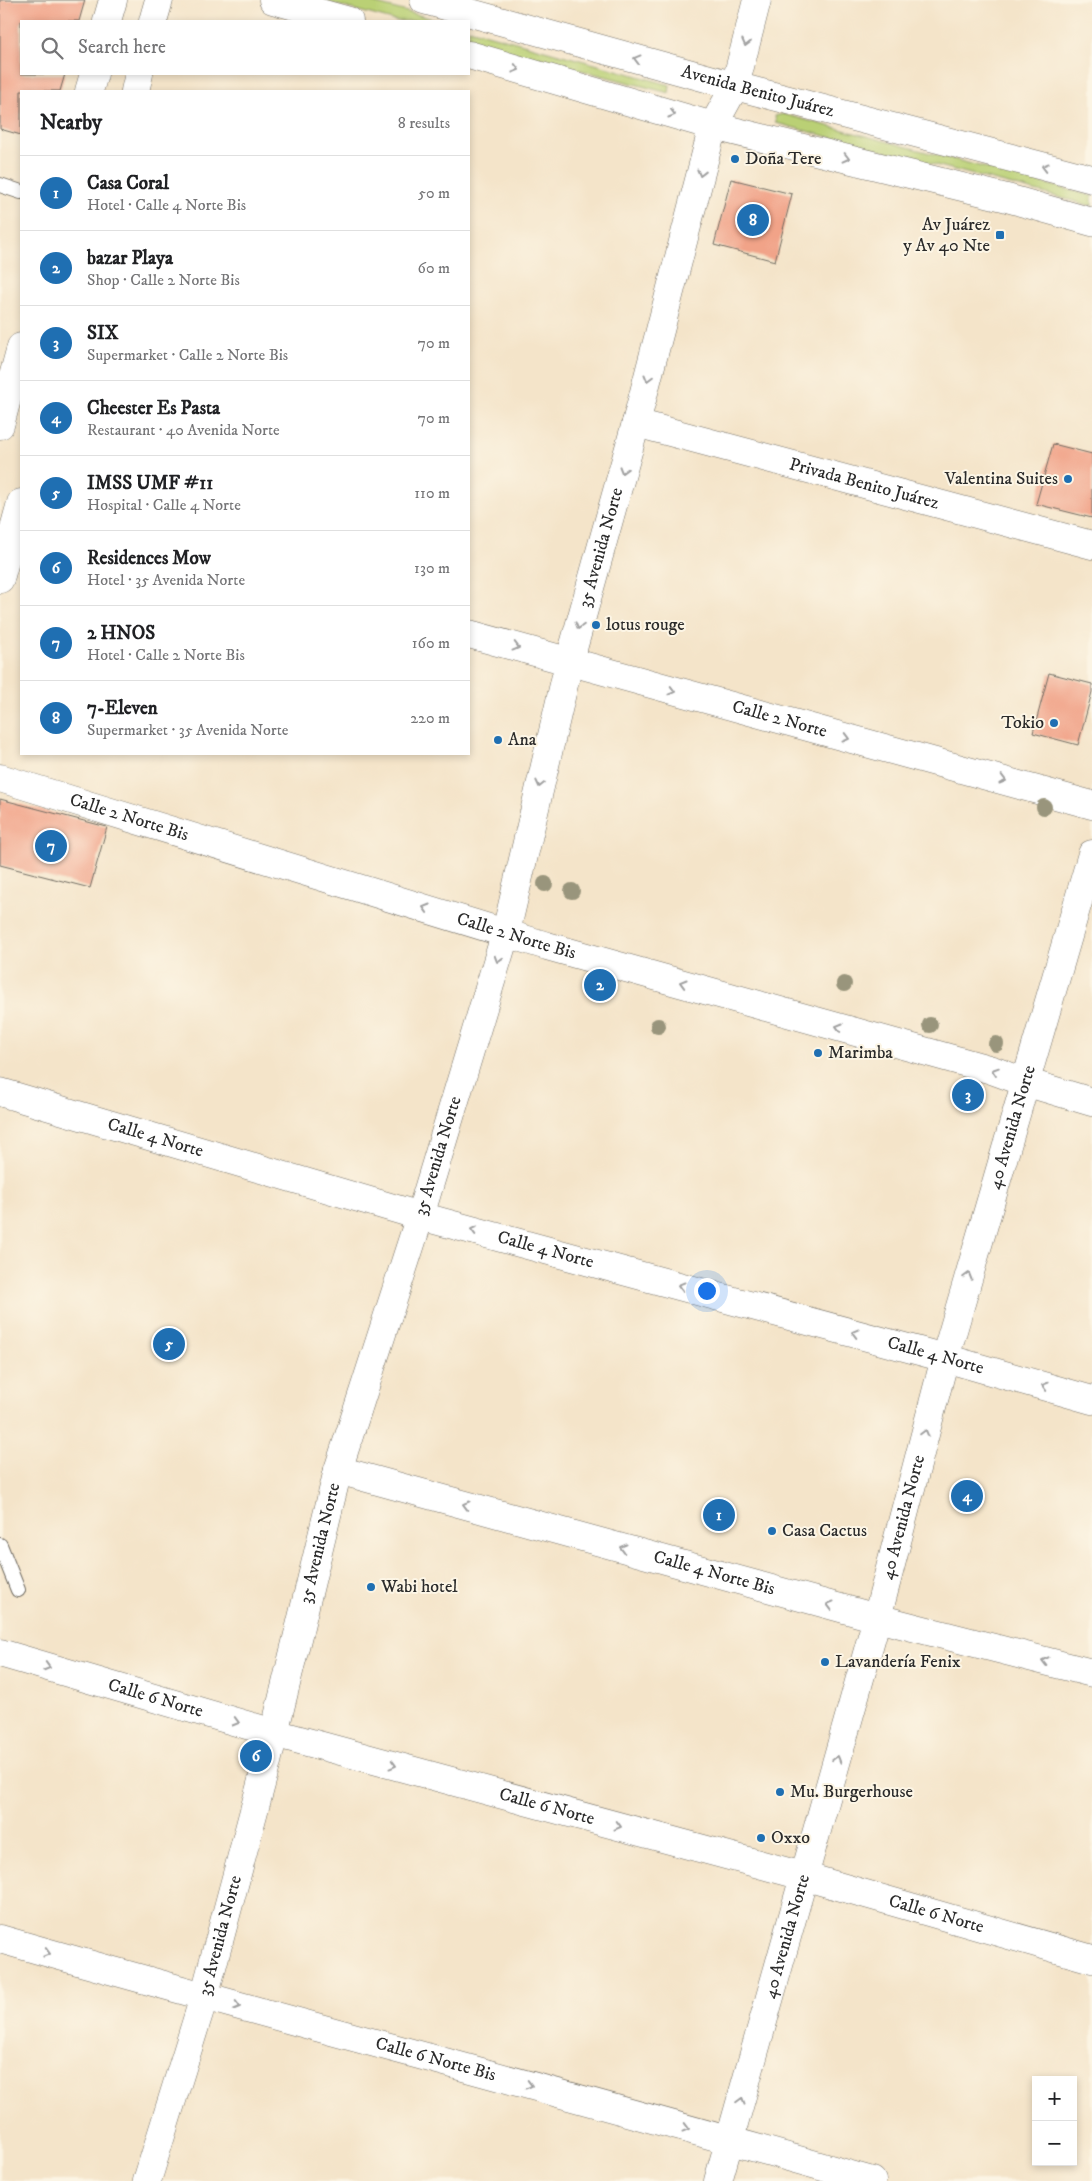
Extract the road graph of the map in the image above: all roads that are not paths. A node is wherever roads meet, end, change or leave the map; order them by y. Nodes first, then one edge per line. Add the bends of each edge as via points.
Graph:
1 (113, 0) edge
2 (159, 0) edge
3 (273, 0) edge
4 (424, 0) edge
5 (757, 0) edge
6 (108, 20) edge
7 (154, 20) edge
8 (345, 20) edge
9 (470, 55) edge
10 (94, 75) edge
11 (140, 75) edge
12 (735, 86) junction
13 (89, 90) edge
14 (135, 90) edge
15 (713, 126) junction
16 (1092, 179) edge
17 (0, 185) edge
18 (20, 192) edge
19 (1092, 222) edge
20 (20, 351) edge
21 (636, 423) junction
22 (0, 425) edge
23 (15, 511) edge
24 (1092, 545) edge
25 (0, 579) edge
26 (470, 634) edge
27 (569, 663) junction
28 (0, 778) edge
29 (1092, 805) edge
30 (1092, 854) edge
31 (506, 932) junction
32 (1024, 1082) junction
33 (0, 1092) edge
34 (1092, 1102) edge
35 (420, 1216) junction
36 (945, 1358) junction
37 (1092, 1400) edge
38 (338, 1470) junction
39 (0, 1545) edge
40 (18, 1590) dead end
41 (877, 1618) junction
42 (0, 1653) edge
43 (1092, 1673) edge
44 (274, 1733) junction
45 (803, 1876) junction
46 (0, 1939) edge
47 (1092, 1959) edge
48 (204, 1997) junction
49 (730, 2140) junction
50 (147, 2181) edge
51 (718, 2181) edge
52 (872, 2181) edge

1 - 6 street
2 - 7 street
3 - 8 street
12 -> 4 street, Avenida Benito Juárez
5 -> 12 street, 35 Avenida Norte
9 -> 15 street
10 - 13 street
11 - 14 street
12 - 15 street, 35 Avenida Norte
16 -> 12 street, Avenida Benito Juárez
15 -> 19 street
15 -> 21 street, 35 Avenida Norte
17 - 18 lane
20 - 22 street
21 - 24 street, Privada Benito Juárez
21 -> 27 street, 35 Avenida Norte
23 - 25 street
26 -> 27 street, Calle 2 Norte
27 -> 29 street, Calle 2 Norte
27 -> 31 street, 35 Avenida Norte
31 -> 28 street, Calle 2 Norte Bis
30 - 32 street, 40 Avenida Norte
32 -> 31 street, Calle 2 Norte Bis via 992,1070
31 -> 35 street, 35 Avenida Norte
32 - 34 street, Calle 2 Norte Bis
36 -> 32 street, 40 Avenida Norte
33 - 35 street, Calle 4 Norte
36 -> 35 street, Calle 4 Norte
35 - 38 street, 35 Avenida Norte
37 -> 36 street, Calle 4 Norte
41 -> 36 street, 40 Avenida Norte
41 -> 38 street, Calle 4 Norte Bis
38 - 44 street, 35 Avenida Norte
39 - 40 lane
43 -> 41 street, Calle 4 Norte Bis
45 -> 41 street, 40 Avenida Norte
42 -> 44 street, Calle 6 Norte
44 -> 45 street, Calle 6 Norte
44 - 48 street, 35 Avenida Norte
45 - 47 street, Calle 6 Norte
49 -> 45 street, 40 Avenida Norte
46 -> 48 street, Calle 6 Norte Bis
48 -> 49 street, Calle 6 Norte Bis
48 - 50 street, 35 Avenida Norte
49 - 51 street, 40 Avenida Norte
49 - 52 street, Calle 6 Norte Bis

